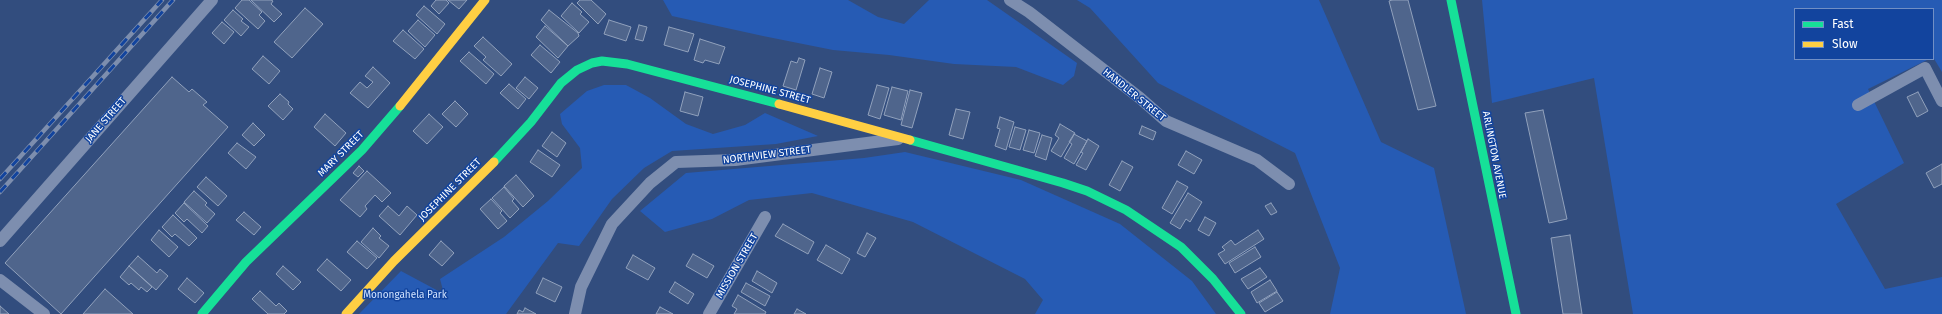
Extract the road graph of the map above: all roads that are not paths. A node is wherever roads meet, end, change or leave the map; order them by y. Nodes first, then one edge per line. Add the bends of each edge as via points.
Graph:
1 (212, 0) edge
2 (485, 0) edge
3 (1010, 0) edge
4 (1451, 0) edge
5 (1942, 101) edge
6 (1858, 105) dead end
7 (902, 139) junction
8 (1289, 184) dead end
9 (765, 217) dead end
10 (0, 241) edge
11 (0, 280) edge
12 (44, 314) edge
13 (202, 314) edge
14 (346, 314) edge
15 (575, 314) edge
16 (709, 314) edge
17 (1242, 314) edge
18 (1516, 314) edge

1 - 10 street, JANE STREET
2 - 13 street, MARY STREET via 415,89 362,150 246,262
3 - 8 street, HANDLER STREET via 1140,98 1166,121 1258,160
4 - 18 street, ARLINGTON AVENUE
5 - 6 street via 1925,68
7 - 14 street, JOSEPHINE STREET via 627,64 602,61 592,63 577,70 561,83 506,150 394,261
7 - 15 street, NORTHVIEW STREET via 734,160 676,162 650,183 612,224 581,287
7 - 17 street, JOSEPHINE STREET via 1063,183 1126,210 1181,247 1213,279
9 - 16 street, MISSION STREET
11 - 12 street

